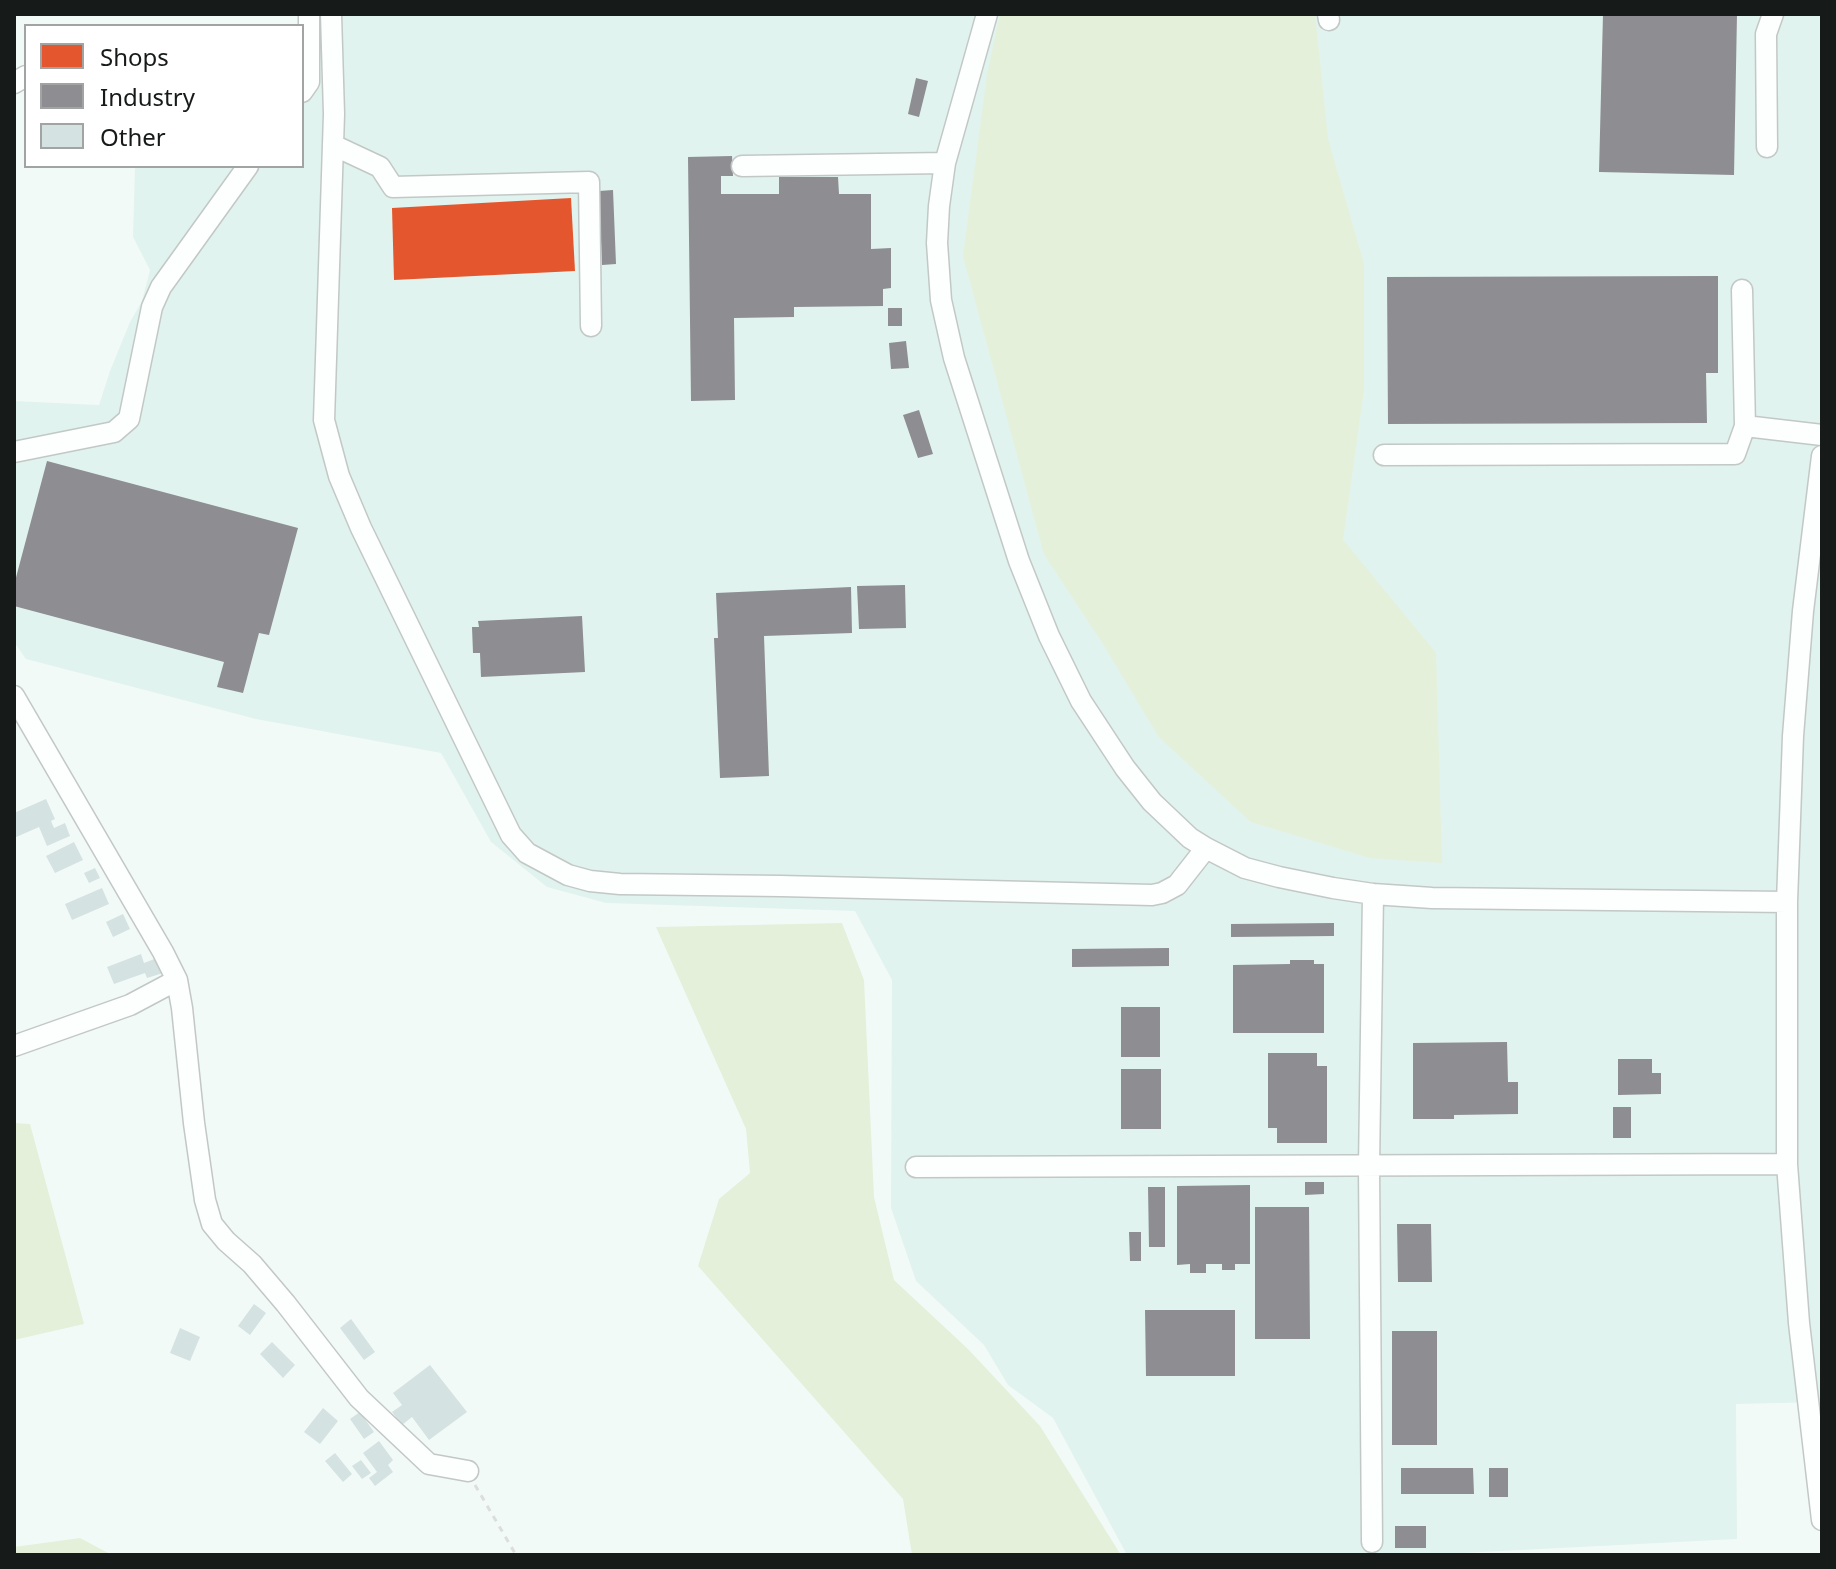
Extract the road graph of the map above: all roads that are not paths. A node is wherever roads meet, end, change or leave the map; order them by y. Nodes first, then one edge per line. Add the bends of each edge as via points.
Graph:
1 (309, 14) edge
2 (331, 14) edge
3 (987, 14) edge
4 (1773, 14) edge
5 (304, 89) edge
6 (333, 145) junction
7 (1767, 147) dead end
8 (945, 163) junction
9 (742, 166) dead end
10 (247, 168) edge
11 (1742, 290) dead end
12 (591, 326) dead end
13 (1745, 426) junction
14 (1822, 435) edge
15 (14, 452) edge
16 (1384, 455) dead end
17 (1822, 456) edge
18 (1820, 484) edge
19 (14, 696) edge
20 (1206, 848) junction
21 (1373, 894) junction
22 (1787, 902) junction
23 (177, 980) junction
24 (14, 1046) edge
25 (1787, 1164) junction
26 (916, 1167) dead end
27 (1369, 1167) junction
28 (468, 1471) road end
29 (1822, 1520) edge
30 (1372, 1542) dead end

1 - 5 street via 309,82
2 - 6 street
3 - 8 street
4 - 7 street via 1766,34
6 - 12 street via 380,167 393,187 589,182
6 - 20 street via 324,420 339,476 511,835 527,853 568,875 620,884 1152,895 1177,885
8 - 9 street
8 - 20 street via 937,243 941,300 954,358 1019,561 1088,712 1152,802
10 - 15 street via 161,287 152,307 129,419 114,432
11 - 13 street
13 - 14 street
13 - 16 street via 1735,454
17 - 18 street
18 - 22 street via 1793,736
19 - 23 street
20 - 21 street via 1245,868
21 - 22 street
21 - 27 street
22 - 25 street
23 - 24 street via 130,1005
23 - 28 street via 212,1224 286,1304 359,1398 429,1464
25 - 27 street
25 - 29 street
26 - 27 street
27 - 30 street

